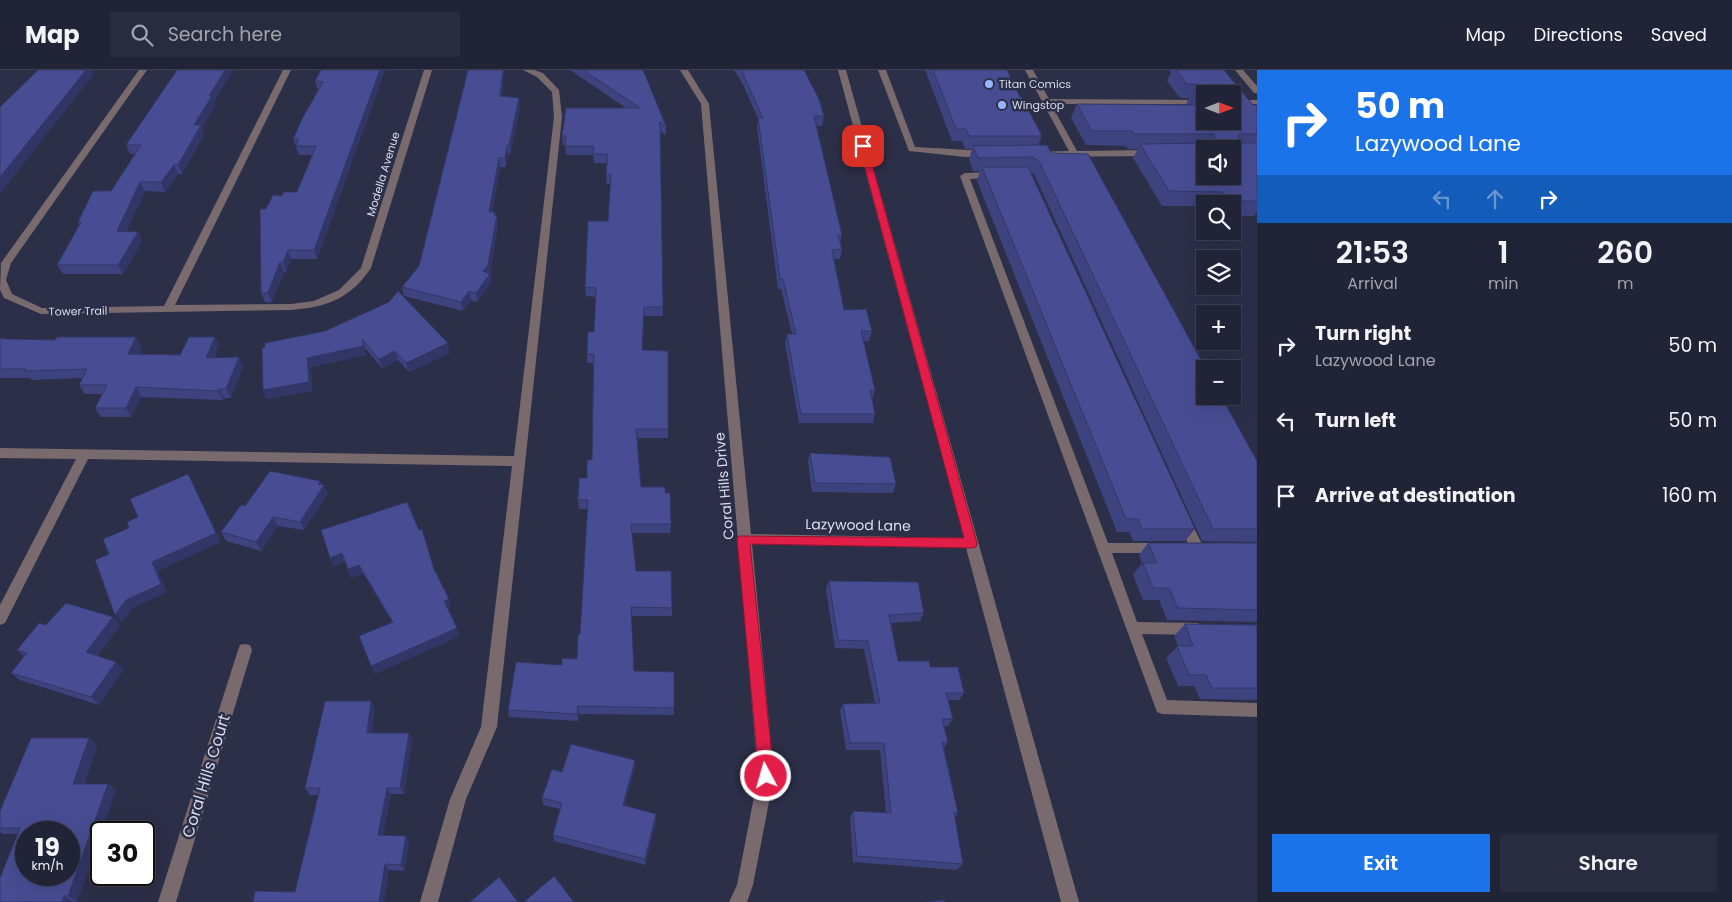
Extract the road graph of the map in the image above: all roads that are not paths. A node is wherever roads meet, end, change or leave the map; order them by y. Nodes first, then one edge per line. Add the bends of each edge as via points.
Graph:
1 (143, 70) edge
2 (287, 70) edge
3 (428, 70) edge
4 (527, 70) edge
5 (684, 70) edge
6 (842, 70) edge
7 (882, 70) edge
8 (1028, 70) edge
9 (1240, 70) edge
10 (1257, 92) edge
11 (1046, 101) junction
12 (1196, 102) edge
13 (1241, 102) edge
14 (1257, 102) edge
15 (1074, 153) junction
16 (1158, 153) edge
17 (996, 154) edge
18 (1025, 154) edge
19 (1010, 175) edge
20 (356, 283) joint
21 (168, 309) junction
22 (0, 452) edge
23 (85, 453) junction
24 (518, 462) junction
25 (1180, 512) edge
26 (743, 539) junction
27 (971, 543) junction
28 (1104, 548) junction
29 (1197, 548) junction
30 (1214, 548) edge
31 (0, 619) edge
32 (1132, 628) junction
33 (1209, 629) edge
34 (246, 650) dead end
35 (1257, 710) edge
36 (167, 902) edge
37 (429, 902) edge
38 (738, 902) edge
39 (1070, 902) edge

1 - 21 street, Tower Trail via 6,263 1,280 8,296 42,311
2 - 21 street
3 - 20 street, Modella Avenue via 366,268
4 - 24 street via 540,75 556,92 558,117
5 - 26 street, Coral Hills Drive via 705,104
6 - 27 street
7 - 17 street via 912,149
8 - 11 street
9 - 10 street
11 - 12 street
11 - 15 street
13 - 14 street
15 - 16 street
15 - 18 street
19 - 28 street via 965,176
20 - 21 street, Tower Trail via 337,297 313,306
22 - 23 street
23 - 24 street
23 - 31 street
24 - 37 street via 489,727 458,799
25 - 29 street
26 - 27 street, Lazywood Lane
26 - 38 street, Coral Hills Drive via 766,776 745,885
27 - 39 street
28 - 29 street
28 - 32 street
29 - 30 street
32 - 33 street
32 - 35 street via 1162,707
34 - 36 street, Coral Hills Court

